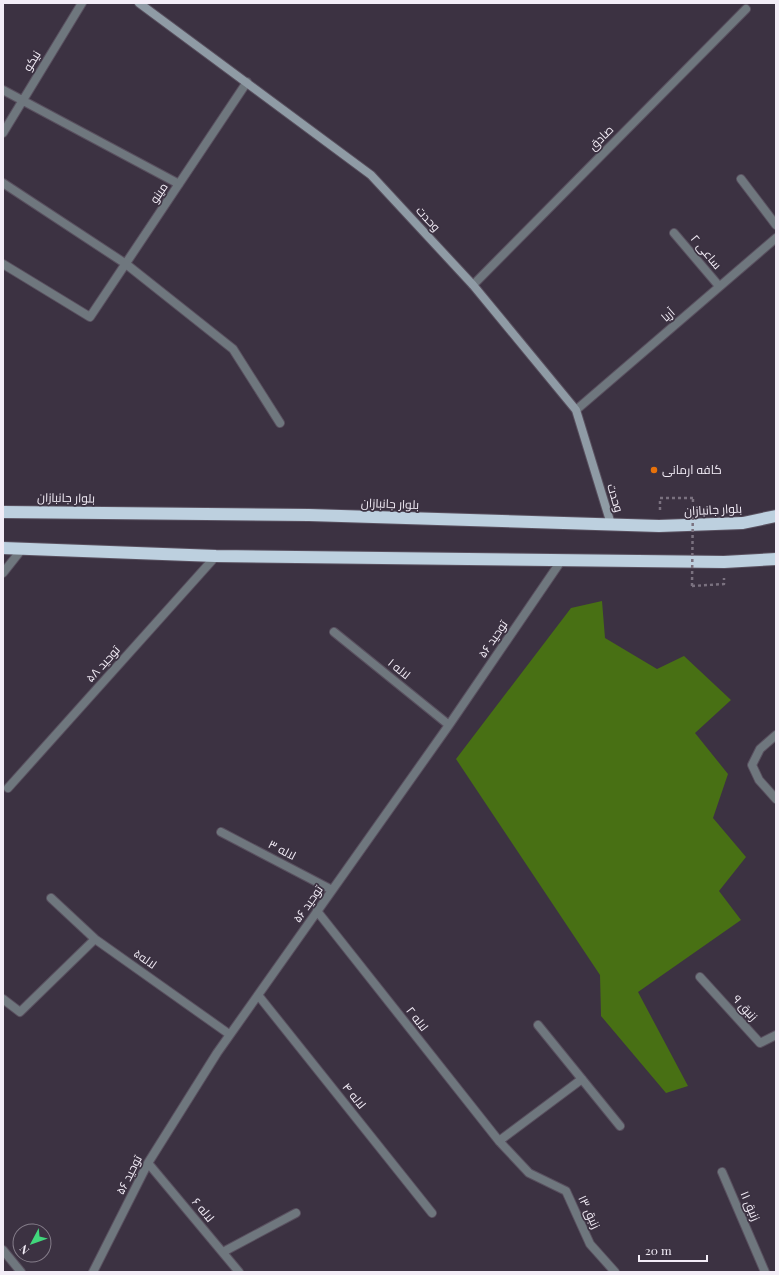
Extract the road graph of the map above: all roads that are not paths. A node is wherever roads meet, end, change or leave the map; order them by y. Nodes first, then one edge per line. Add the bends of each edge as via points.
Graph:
1 (82, 3) edge
2 (139, 3) edge
3 (746, 9) dead end
4 (247, 82) junction
5 (3, 90) edge
6 (23, 100) junction
7 (3, 133) edge
8 (741, 179) dead end
9 (3, 183) edge
10 (179, 184) junction
11 (776, 225) edge
12 (674, 233) dead end
13 (776, 238) edge
14 (3, 264) edge
15 (126, 264) junction
16 (473, 285) junction
17 (719, 286) junction
18 (576, 410) junction
19 (280, 423) dead end
20 (3, 512) edge
21 (776, 516) edge
22 (611, 524) junction
23 (3, 548) edge
24 (22, 549) junction
25 (216, 556) junction
26 (776, 559) edge
27 (561, 561) junction
28 (3, 573) edge
29 (334, 632) dead end
30 (449, 725) junction
31 (776, 735) edge
32 (8, 788) dead end
33 (776, 799) edge
34 (221, 832) dead end
35 (332, 890) junction
36 (51, 898) dead end
37 (317, 911) junction
38 (96, 939) junction
39 (700, 977) dead end
40 (258, 995) junction
41 (3, 998) edge
42 (538, 1025) dead end
43 (229, 1034) junction
44 (776, 1035) edge
45 (582, 1079) junction
46 (620, 1126) dead end
47 (499, 1141) junction
48 (148, 1163) junction
49 (722, 1172) dead end
50 (296, 1213) dead end
51 (432, 1213) dead end
52 (3, 1250) edge
53 (223, 1252) junction
54 (21, 1272) edge
55 (93, 1272) edge
56 (239, 1272) edge
57 (615, 1272) edge
58 (765, 1272) edge

1 - 6 street, نیکو
2 - 4 main road, وحدت
3 - 16 street, صادق
4 - 10 street, مینو
4 - 16 main road, وحدت via 371,175
5 - 6 street
6 - 7 street, نیکو
6 - 10 street
8 - 11 street
9 - 15 street
10 - 15 street, مینو
12 - 17 street, ساعی ۲
13 - 17 street, آریا
14 - 15 street, مینو via 90,317
15 - 19 street via 233,349
16 - 18 main road, وحدت
17 - 18 street, آریا
18 - 22 main road, وحدت
20 - 22 highway, بلوار جانبازان via 309,516
21 - 22 highway, بلوار جانبازان via 743,523 659,526
23 - 24 highway
24 - 25 highway
24 - 28 street
25 - 27 highway
25 - 32 street, توحید ۵۸
26 - 27 highway via 724,562
27 - 30 street, توحید ۵۶
29 - 30 street, لاله ۱
30 - 35 street, توحید ۵۶
31 - 33 street via 760,749 752,765 759,780
34 - 35 street, لاله ۳
35 - 37 street, توحید ۵۶
36 - 38 street, لاله۵
37 - 40 street, توحید ۵۶
37 - 47 street, لاله ۲
38 - 41 street via 20,1012
38 - 43 street, لاله۵
39 - 44 street, زنبق ۹ via 760,1043
40 - 43 street, توحید ۵۶
40 - 51 street, لاله ۴
42 - 45 street
43 - 48 street, توحید ۵۶
45 - 46 street
45 - 47 street
47 - 57 street, زنبق ۱۳ via 529,1173 566,1191 590,1244
48 - 53 street, لاله ۶
48 - 55 street, توحید ۵۶
49 - 58 street, زنبق ۱۱
50 - 53 street
52 - 54 street
53 - 56 street, لاله ۶

